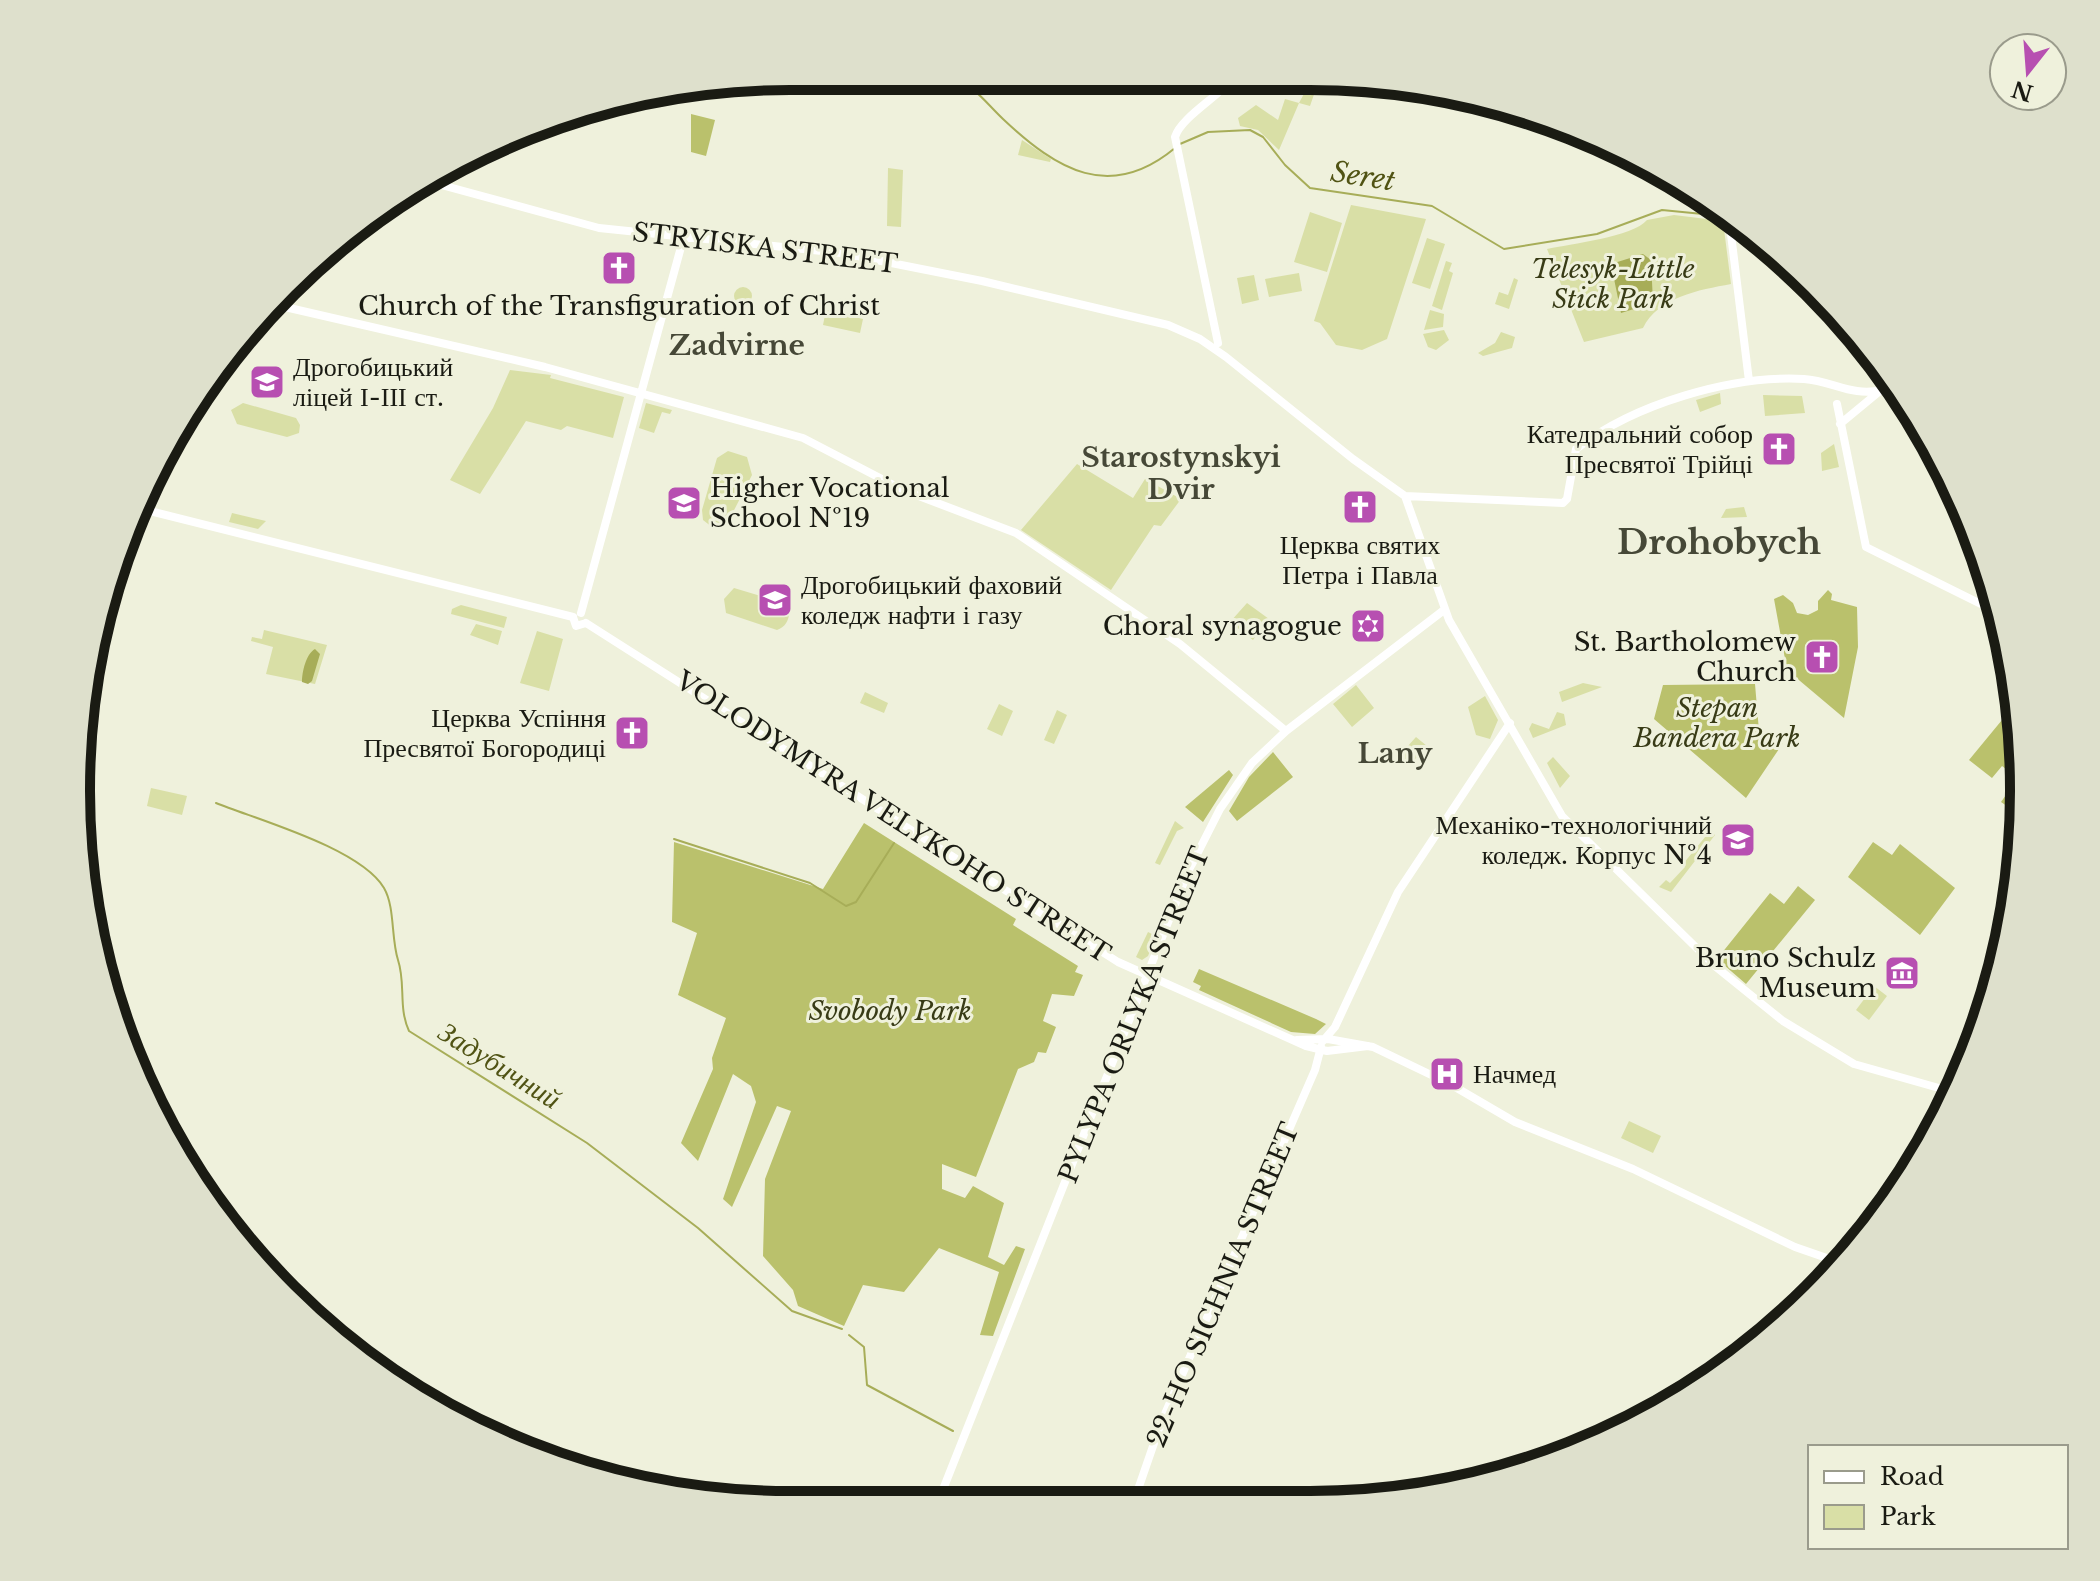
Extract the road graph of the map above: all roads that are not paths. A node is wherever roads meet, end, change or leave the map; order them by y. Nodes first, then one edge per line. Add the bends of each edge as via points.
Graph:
1 (1224, 90) edge
2 (439, 184) edge
3 (1730, 231) edge
4 (684, 236) junction
5 (284, 307) edge
6 (1214, 343) junction
7 (1749, 381) junction
8 (1825, 383) junction
9 (1882, 390) joint
10 (1850, 392) junction
11 (639, 394) junction
12 (1837, 403) junction
13 (1855, 410) junction
14 (1840, 424) junction
15 (1405, 496) junction
16 (148, 511) edge
17 (1985, 606) edge
18 (1444, 610) junction
19 (577, 615) junction
20 (1510, 723) junction
21 (1286, 731) junction
22 (1147, 977) junction
23 (1335, 1027) junction
24 (1292, 1040) junction
25 (1365, 1045) junction
26 (1306, 1046) junction
27 (1328, 1046) junction
28 (1315, 1070) junction
29 (1943, 1090) edge
30 (1830, 1259) edge
31 (942, 1491) edge
32 (1137, 1491) edge

1 - 6 street via 1178,128 1175,142 1216,329
2 - 4 street, STRYISKA STREET via 585,225
3 - 7 street
4 - 6 street, STRYISKA STREET via 909,265 1090,305
4 - 11 street
5 - 11 street
6 - 15 street, STRYISKA STREET
7 - 8 street
7 - 15 street via 1673,401 1592,438 1575,451 1563,503
8 - 10 street
8 - 12 street
9 - 10 street
9 - 13 street
10 - 12 street via 1840,394
10 - 13 street via 1858,400
11 - 19 street
11 - 21 street via 803,438 903,490 1012,531 1180,644
12 - 13 street via 1842,412
12 - 14 street
13 - 14 street
14 - 17 street via 1866,547
15 - 18 street
16 - 19 street
18 - 20 street
18 - 21 street, PYLYPA ORLYKA STREET
19 - 22 street, VOLODYMYRA VELYKOHO STREET
20 - 23 street via 1408,874
20 - 29 street via 1562,816 1736,984 1844,1059
21 - 22 street, PYLYPA ORLYKA STREET via 1245,770 1220,809 1188,872
22 - 24 street, VOLODYMYRA VELYKOHO STREET
22 - 31 street, PYLYPA ORLYKA STREET
23 - 25 street
23 - 27 street
24 - 26 street, VOLODYMYRA VELYKOHO STREET
24 - 27 street
25 - 27 street
25 - 30 street via 1420,1068 1533,1130 1633,1169
26 - 27 street, VOLODYMYRA VELYKOHO STREET
26 - 28 street
27 - 28 street, 22-HO SICHNIA STREET
28 - 32 street, 22-HO SICHNIA STREET via 1161,1423

